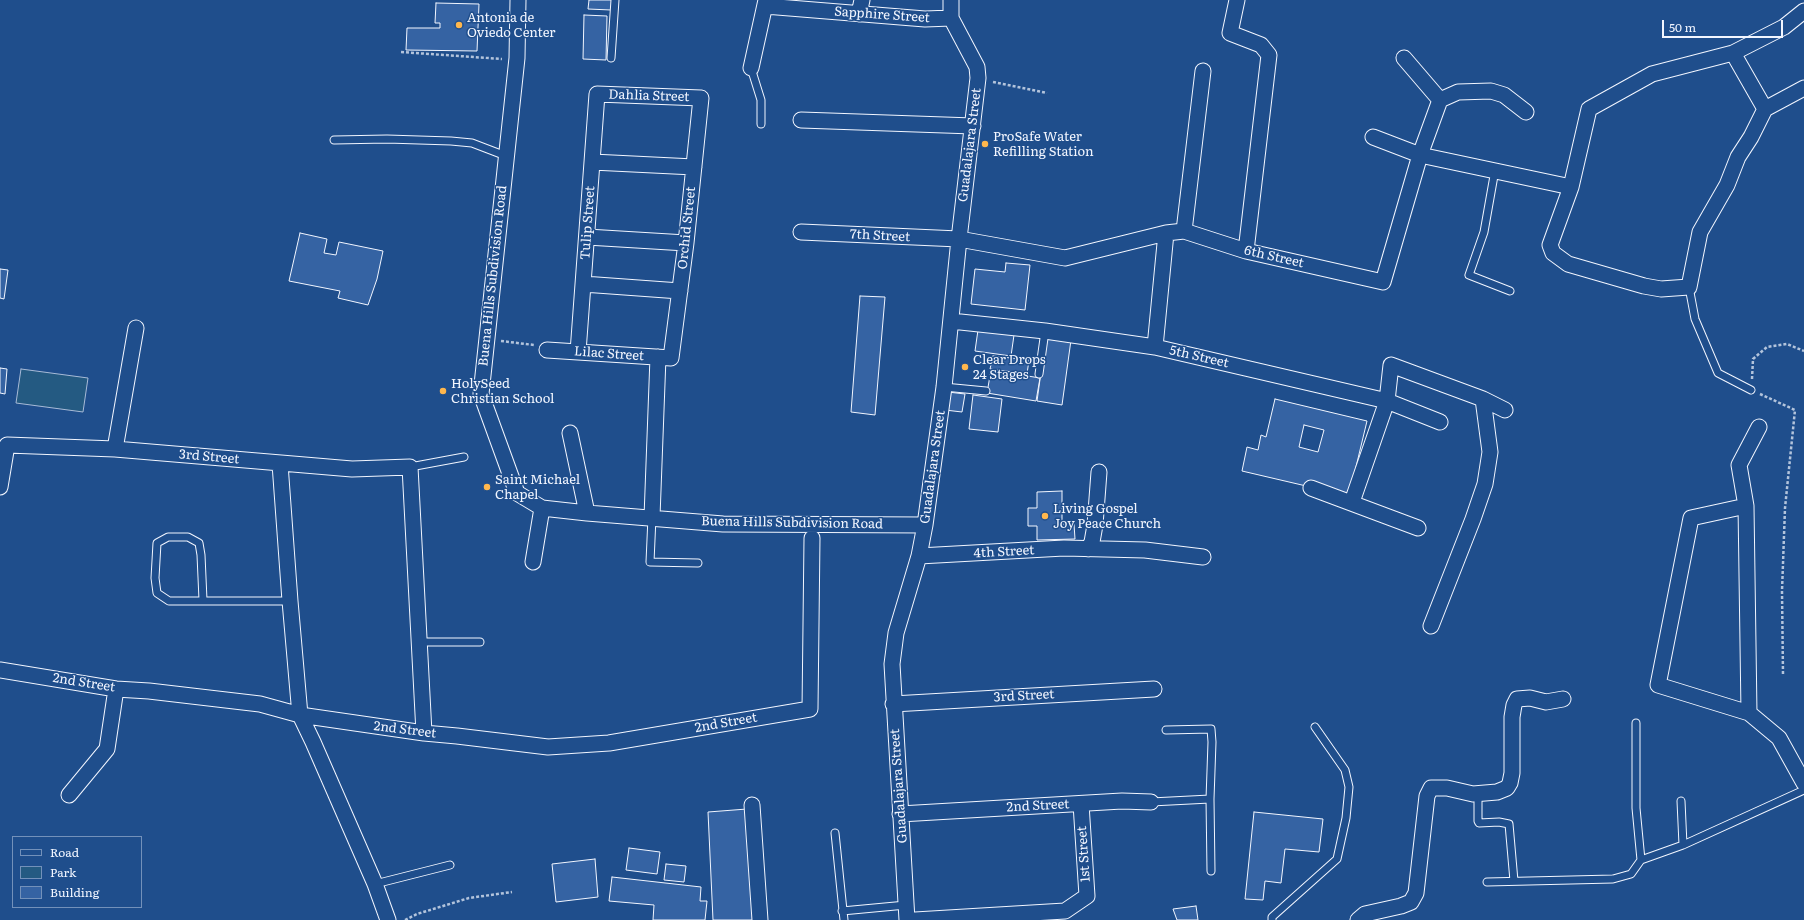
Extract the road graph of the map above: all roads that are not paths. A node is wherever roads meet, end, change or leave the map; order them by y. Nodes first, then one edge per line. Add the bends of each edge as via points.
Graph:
1 (518, 0) edge
2 (615, 0) edge
3 (952, 0) edge
4 (1237, 0) edge
5 (766, 3) edge
6 (860, 7) edge
7 (1804, 11) edge
8 (951, 18) junction
9 (1733, 52) junction
10 (611, 58) dead end
11 (1404, 58) dead end
12 (751, 68) joint
13 (1203, 71) dead end
14 (1804, 88) edge
15 (598, 94) joint
16 (700, 98) joint
17 (1440, 100) junction
18 (1765, 108) junction
19 (1526, 112) dead end
20 (802, 120) dead end
21 (761, 124) dead end
22 (973, 126) junction
23 (1373, 137) dead end
24 (334, 140) dead end
25 (1420, 155) junction
26 (506, 156) junction
27 (592, 162) junction
28 (694, 167) junction
29 (1495, 170) junction
30 (1571, 186) junction
31 (1184, 231) junction
32 (801, 232) dead end
33 (1166, 233) junction
34 (587, 238) junction
35 (959, 239) junction
36 (686, 243) junction
37 (1246, 251) junction
38 (583, 284) junction
39 (1689, 287) junction
40 (680, 291) junction
41 (1510, 291) dead end
42 (951, 321) junction
43 (136, 328) dead end
44 (1045, 331) junction
45 (1155, 347) junction
46 (547, 350) road end
47 (578, 352) junction
48 (664, 357) junction
49 (1039, 374) dead end
50 (944, 386) junction
51 (1752, 390) road end
52 (986, 391) dead end
53 (1483, 400) junction
54 (1387, 401) junction
55 (1505, 410) dead end
56 (1440, 422) dead end
57 (1759, 427) dead end
58 (570, 433) dead end
59 (115, 448) junction
60 (464, 457) dead end
61 (280, 464) junction
62 (410, 467) junction
63 (1099, 472) dead end
64 (0, 487) edge
65 (1311, 488) dead end
66 (1352, 502) junction
67 (1746, 506) junction
68 (542, 508) junction
69 (588, 513) junction
70 (652, 518) junction
71 (925, 525) junction
72 (1418, 528) dead end
73 (812, 538) dead end
74 (1088, 549) junction
75 (919, 556) junction
76 (1203, 557) dead end
77 (533, 562) dead end
78 (698, 562) dead end
79 (203, 600) junction
80 (290, 601) junction
81 (1431, 626) dead end
82 (421, 642) junction
83 (480, 642) dead end
84 (0, 670) edge
85 (116, 689) junction
86 (1154, 689) dead end
87 (1563, 699) dead end
88 (893, 704) junction
89 (1749, 713) junction
90 (300, 715) junction
91 (1636, 723) dead end
92 (1315, 727) dead end
93 (1166, 730) dead end
94 (424, 733) junction
95 (1804, 783) edge
96 (1804, 790) edge
97 (1478, 794) junction
98 (69, 795) dead end
99 (1210, 798) junction
100 (1681, 801) dead end
101 (1152, 802) joint
102 (1081, 804) junction
103 (752, 805) dead end
104 (900, 814) junction
105 (835, 833) dead end
106 (1683, 845) junction
107 (1641, 860) junction
108 (450, 865) dead end
109 (1211, 871) dead end
110 (1514, 881) junction
111 (1487, 882) dead end
112 (375, 884) junction
113 (906, 905) junction
114 (842, 911) junction
115 (388, 920) edge
116 (760, 920) edge
117 (844, 920) edge
118 (907, 920) edge
119 (915, 920) edge
120 (1272, 920) edge
121 (1358, 920) edge

1 - 26 street, Buena Hills Subdivision Road via 517,58
2 - 10 lane
3 - 8 street
4 - 37 street via 1230,33 1261,45 1269,55
5 - 6 street, Sapphire Street
5 - 12 street
6 - 8 street, Sapphire Street via 925,19
7 - 9 street via 1784,27
8 - 22 street, Guadalajara Street via 977,67
9 - 18 street
9 - 30 street via 1652,74 1589,109
11 - 17 street
12 - 21 lane via 761,100
13 - 31 street
14 - 18 street
15 - 16 street, Dahlia Street
15 - 27 street, Tulip Street
16 - 28 street, Orchid Street
17 - 19 street via 1458,92 1491,91 1504,95
17 - 25 street, 6th Street
18 - 39 street via 1738,157 1727,185 1700,232
20 - 22 street
22 - 35 street, Guadalajara Street
23 - 25 street
24 - 26 lane via 387,139 472,143
25 - 29 street
25 - 37 street, 6th Street via 1383,282
26 - 68 street, Buena Hills Subdivision Road via 481,394 516,493
27 - 28 street
27 - 34 street, Tulip Street
28 - 36 street, Orchid Street
29 - 30 street
29 - 41 lane via 1484,232 1469,274
30 - 39 street via 1550,245 1552,253 1560,260 1656,288
31 - 33 street, 6th Street
31 - 37 street, 6th Street
32 - 35 street, 7th Street
33 - 35 street, 6th Street via 1065,258
33 - 45 street
34 - 36 street
34 - 38 street, Tulip Street
35 - 42 street, Guadalajara Street
36 - 40 street, Orchid Street
38 - 40 street
38 - 47 street, Tulip Street
39 - 51 lane via 1696,319 1718,373
40 - 48 street, Orchid Street
42 - 44 street, 5th Street
42 - 50 street, Guadalajara Street
43 - 59 street
44 - 45 street, 5th Street
44 - 49 lane
45 - 54 street, 5th Street
46 - 47 street, Lilac Street
47 - 48 street, Lilac Street
48 - 70 street, Orchid Street
50 - 52 lane
50 - 71 street, Guadalajara Street
53 - 54 street via 1392,365
53 - 55 street
53 - 81 street via 1490,452 1485,484
54 - 56 street, 5th Street
54 - 66 street
57 - 67 street via 1739,465
58 - 69 street
59 - 61 street, 3rd Street
59 - 64 street, 3rd Street via 7,445
60 - 62 lane
61 - 62 street, 3rd Street via 352,469
61 - 80 street
62 - 82 street
63 - 74 street via 1095,525
65 - 66 street
66 - 72 street
67 - 89 street
67 - 89 street via 1691,518 1658,685
68 - 69 street, Buena Hills Subdivision Road
68 - 77 street
69 - 70 street, Buena Hills Subdivision Road
70 - 71 street, Buena Hills Subdivision Road via 723,524
70 - 78 lane via 650,562
71 - 75 street, Guadalajara Street
73 - 94 street, 2nd Street via 810,709 608,743 548,746
74 - 75 street, 4th Street
74 - 76 street, 4th Street via 1145,550
75 - 88 street, Guadalajara Street via 896,633 892,664
79 - 79 lane via 169,601 157,593 157,544 168,536 188,537 199,543
79 - 80 lane
80 - 90 street
82 - 83 lane
82 - 94 street
84 - 85 street, 2nd Street
85 - 90 street, 2nd Street via 260,704
85 - 98 street via 107,749
86 - 88 street, 3rd Street
87 - 97 street via 1546,702 1517,698 1512,717 1510,783 1507,788 1497,792
88 - 104 street, Guadalajara Street
89 - 95 street via 1779,738
90 - 94 street, 2nd Street
90 - 112 street
91 - 107 lane via 1636,808
92 - 120 lane via 1345,770 1349,787 1346,818 1337,859 1272,917
93 - 99 lane via 1211,729
96 - 106 lane
97 - 110 lane via 1479,823 1509,824
97 - 121 street via 1447,788 1431,788 1427,796 1416,893 1411,902 1365,914
99 - 101 lane
99 - 109 lane
100 - 106 lane
101 - 102 street, 2nd Street
102 - 104 street, 2nd Street
102 - 119 street, 1st Street via 1086,896 1076,904 1065,911
103 - 116 street
104 - 113 street, Guadalajara Street
105 - 114 lane
106 - 107 lane
107 - 110 lane via 1630,874 1613,879
108 - 112 lane
110 - 111 lane
112 - 115 street
113 - 114 lane
113 - 118 street, Guadalajara Street
114 - 117 lane

